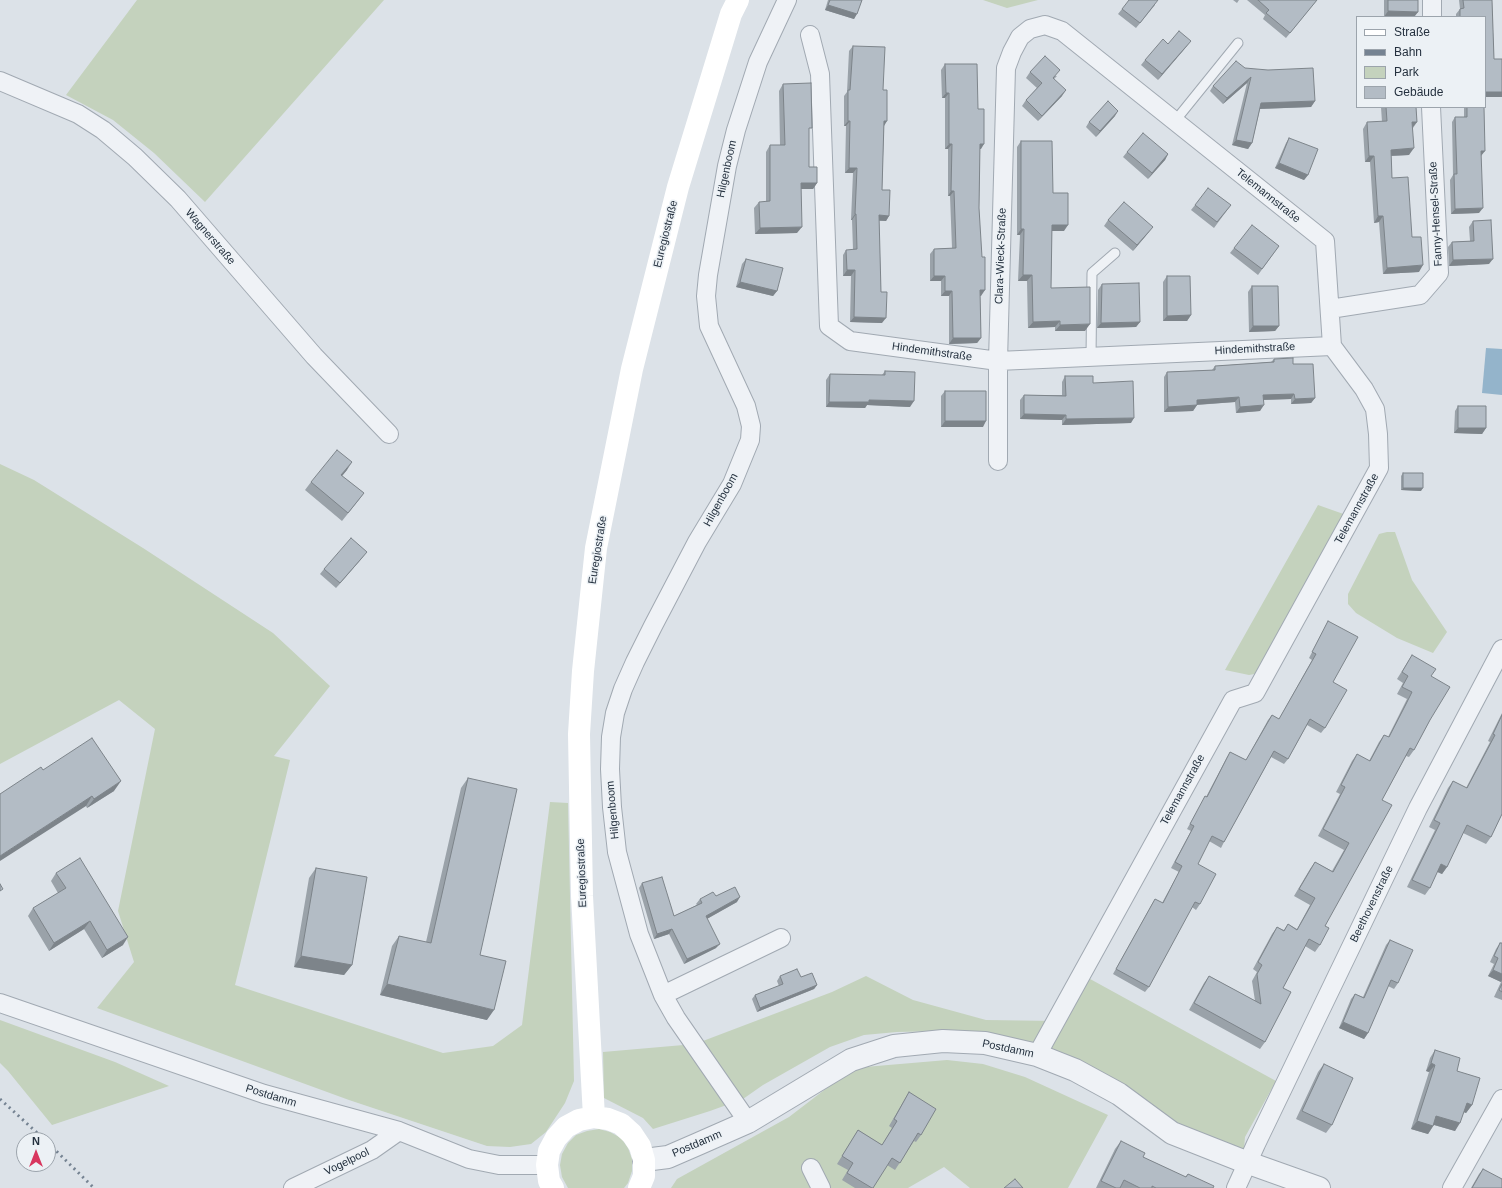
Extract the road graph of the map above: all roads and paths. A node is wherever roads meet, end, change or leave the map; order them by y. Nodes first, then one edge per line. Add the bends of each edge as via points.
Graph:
1 (738, 0) edge
2 (787, 0) edge
3 (1432, 0) edge
4 (1432, 16) edge
5 (810, 35) dead end
6 (1238, 43) dead end
7 (1012, 52) joint
8 (0, 81) edge
9 (1431, 108) edge
10 (1175, 121) junction
11 (1115, 253) dead end
12 (1330, 309) junction
13 (1332, 346) junction
14 (1091, 357) junction
15 (998, 361) junction
16 (389, 434) dead end
17 (998, 461) dead end
18 (1502, 649) edge
19 (781, 938) dead end
20 (663, 995) junction
21 (0, 1003) edge
22 (1036, 1055) junction
23 (1502, 1099) edge
24 (594, 1118) junction
25 (748, 1122) junction
26 (399, 1131) junction
27 (644, 1160) junction
28 (1248, 1163) junction
29 (547, 1165) junction
30 (811, 1168) dead end
31 (293, 1188) edge
32 (552, 1188) edge
33 (639, 1188) edge
34 (821, 1188) edge
35 (1236, 1188) edge
36 (1319, 1188) edge
37 (1452, 1188) edge

1 - 24 main road, Euregiostraße via 678,187 632,369 596,548 579,734 582,896
2 - 20 street, Hilgenboom via 758,62 736,130 727,166 706,296 709,326 746,406 751,426 750,440 732,484 697,542 635,662 615,713 611,737 610,770 617,852 639,934
3 - 4 street
5 - 15 street, Hindemithstraße via 820,74 829,326 850,341
6 - 10 lane
7 - 10 street, Telemannstraße via 1020,37 1030,29 1045,25 1062,31
7 - 15 street, Clara-Wieck-Straße via 1006,68
8 - 16 street, Wagnerstraße via 78,114 135,156 178,199 314,356
9 - 12 street, Fanny-Hensel-Straße via 1438,273 1420,295
10 - 12 street, Telemannstraße via 1325,241
11 - 14 lane via 1092,273
12 - 13 street, Telemannstraße
13 - 14 street, Hindemithstraße
13 - 22 street, Telemannstraße via 1364,389 1375,409 1379,468 1255,693 1233,700
14 - 15 street, Hindemithstraße
15 - 17 street, Clara-Wieck-Straße
18 - 28 street, Beethovenstraße via 1418,808
19 - 20 street
20 - 25 street, Hilgenboom
21 - 26 street, Postdamm via 264,1094
22 - 25 street, Postdamm via 985,1042 943,1041 894,1046 851,1060
22 - 28 street, Postdamm via 1075,1070 1119,1094 1172,1133
23 - 37 street
24 - 27 main road via 608,1119 621,1124 640,1146
24 - 29 main road via 579,1120 566,1127 552,1144
25 - 27 street, Postdamm via 668,1157
26 - 29 street, Postdamm via 469,1159 499,1165
26 - 31 street, Vogelpool via 372,1150
27 - 33 main road via 644,1176
28 - 35 street, Beethovenstraße
28 - 36 street, Postdamm
29 - 32 main road
30 - 34 street

